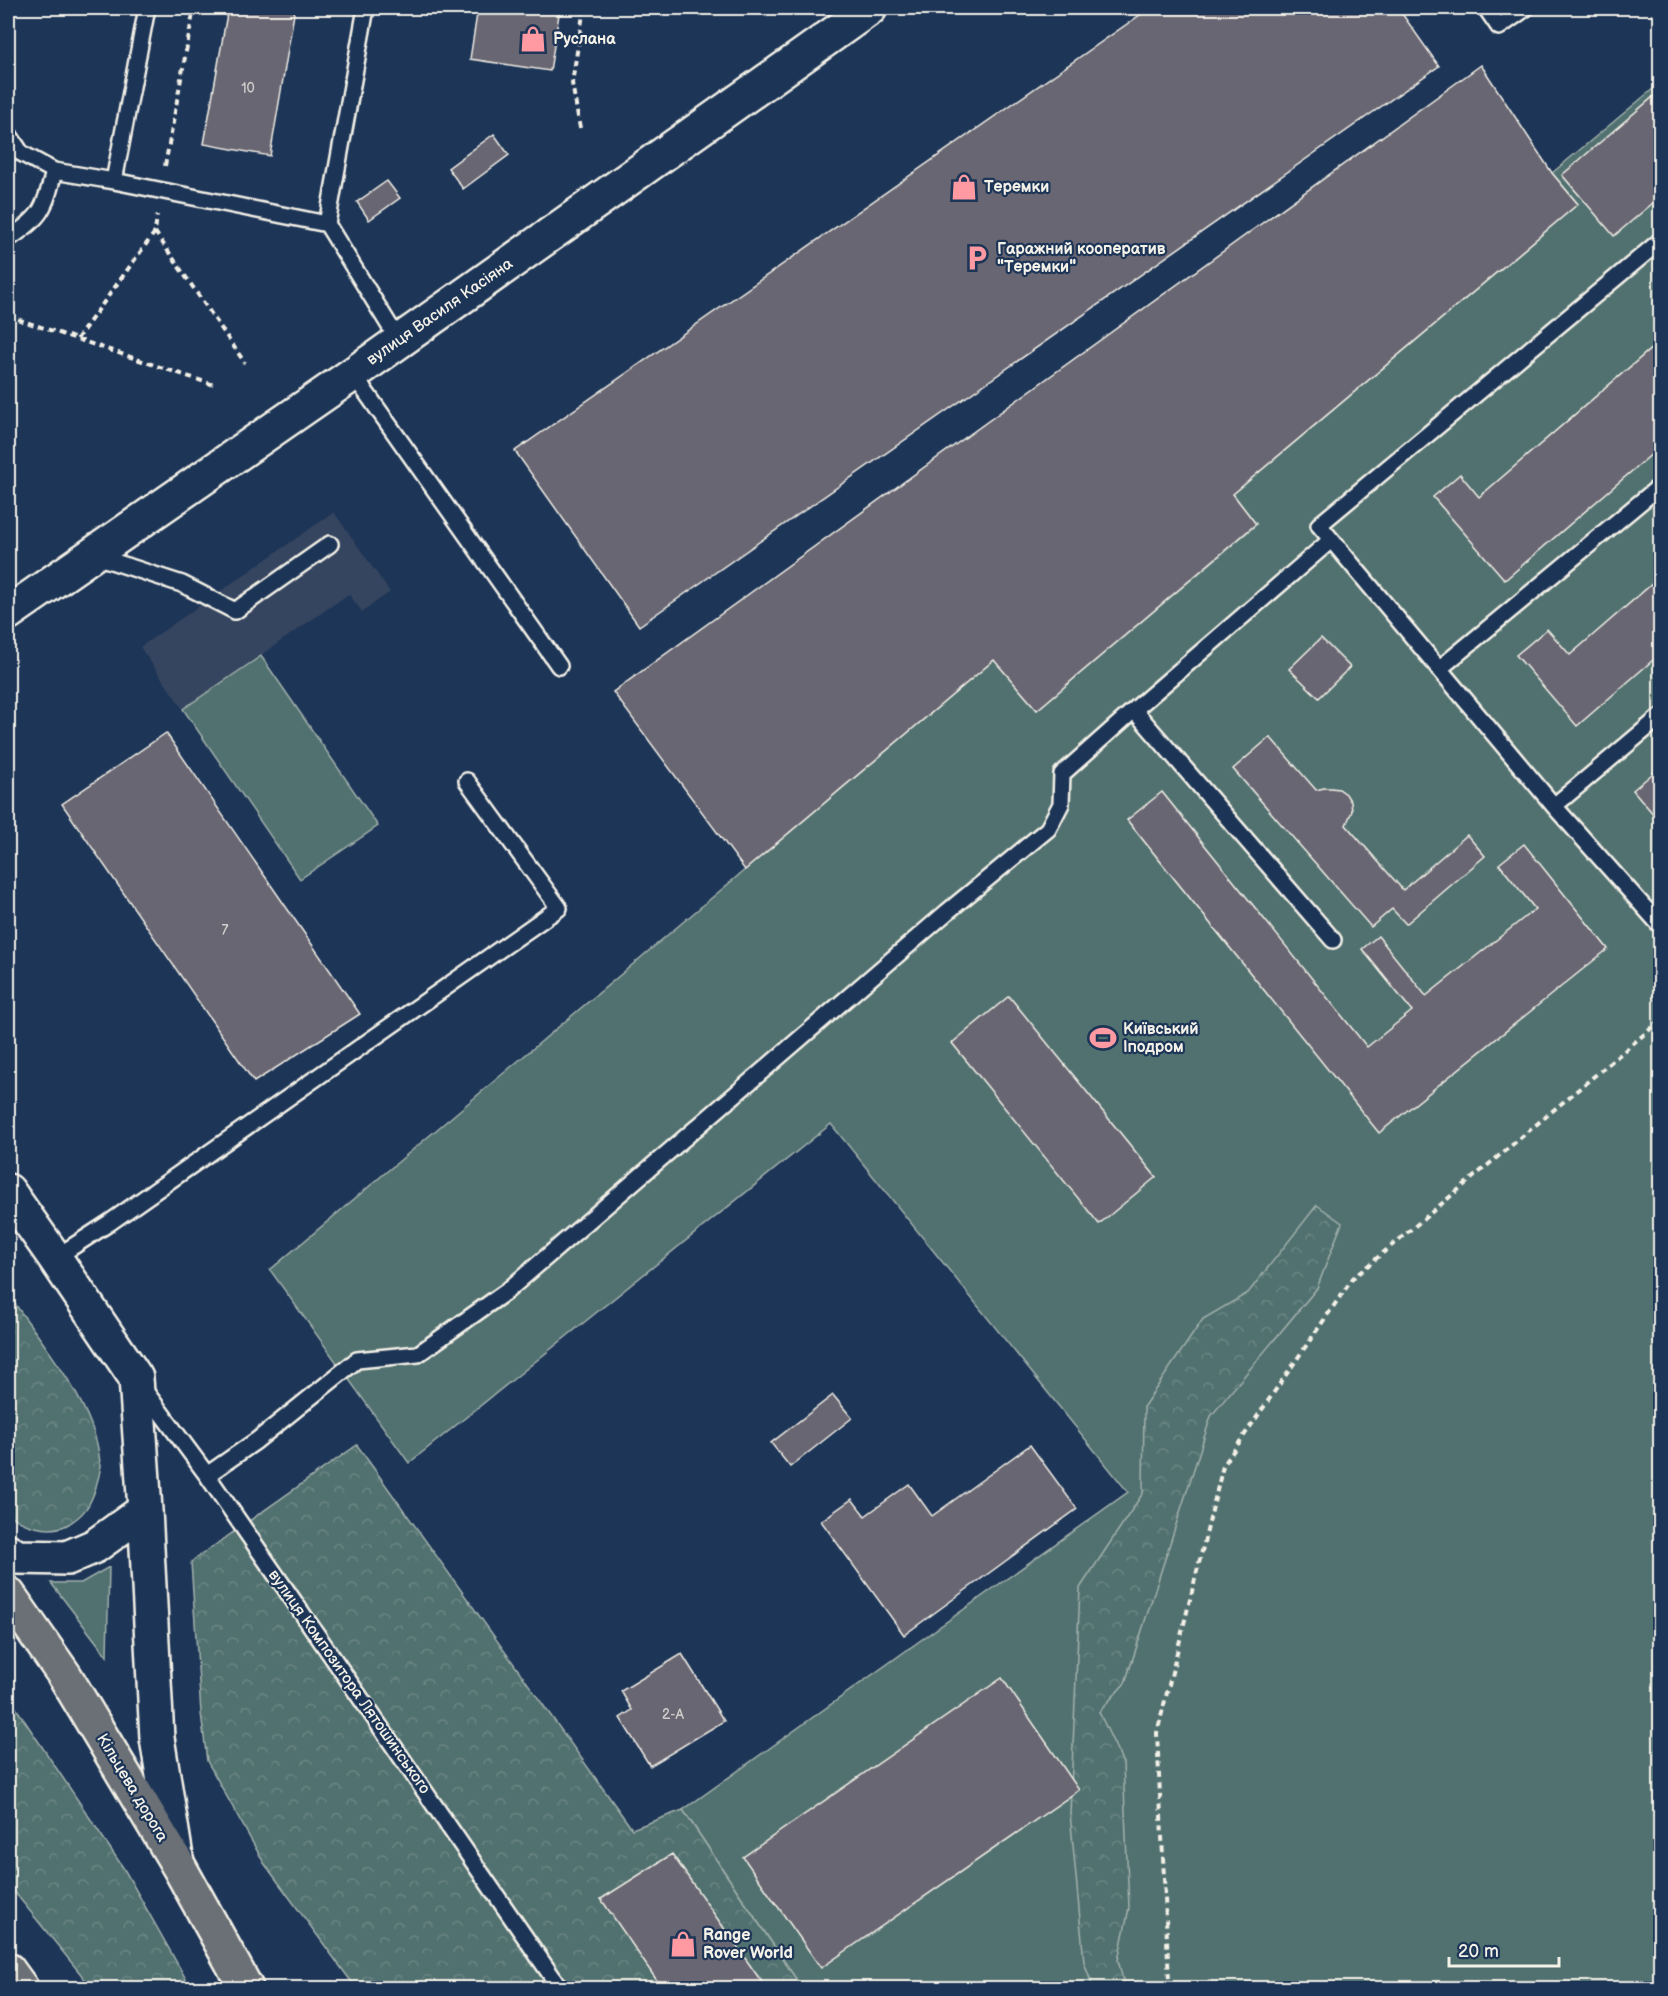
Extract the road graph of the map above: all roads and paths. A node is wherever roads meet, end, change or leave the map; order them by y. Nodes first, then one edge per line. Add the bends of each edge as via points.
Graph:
1 (147, 8) edge
2 (366, 8) edge
3 (584, 8) edge
4 (870, 8) edge
5 (1486, 8) edge
6 (1526, 8) edge
7 (580, 128) dead end
8 (8, 133) edge
9 (54, 171) junction
10 (114, 181) junction
11 (327, 224) junction
12 (155, 232) dead end
13 (8, 239) edge
14 (1660, 241) edge
15 (8, 316) edge
16 (399, 341) junction
17 (245, 363) dead end
18 (353, 374) junction
19 (214, 385) dead end
20 (1660, 486) edge
21 (1331, 540) junction
22 (330, 544) dead end
23 (93, 555) junction
24 (8, 613) edge
25 (559, 666) dead end
26 (1440, 669) junction
27 (1134, 710) junction
28 (1660, 717) edge
29 (467, 781) dead end
30 (1554, 806) junction
31 (1660, 925) edge
32 (1333, 940) dead end
33 (1660, 1021) edge
34 (8, 1191) edge
35 (55, 1258) junction
36 (136, 1378) junction
37 (207, 1475) junction
38 (145, 1510) junction
39 (8, 1551) edge
40 (8, 1594) edge
41 (177, 1863) junction
42 (8, 1970) edge
43 (21, 1989) edge
44 (246, 1989) edge
45 (560, 1989) edge
46 (1172, 1989) edge

1 - 10 lane
2 - 11 lane
3 - 7 path via 572,83
4 - 16 street, вулиця Василя Касіяна
5 - 6 lane via 1499,27
8 - 9 lane via 21,153
9 - 10 lane
9 - 13 lane via 46,203 29,226
10 - 11 lane
11 - 16 lane
12 - 17 path
14 - 21 lane via 1319,525
15 - 19 path
16 - 18 street, вулиця Василя Касіяна
18 - 23 street, вулиця Василя Касіяна
18 - 25 lane
20 - 26 lane
21 - 26 lane
21 - 27 lane
22 - 23 lane via 235,611 183,584
23 - 24 street, вулиця Василя Касіяна
26 - 30 lane
27 - 32 lane
27 - 37 lane via 1062,774 1061,804 1048,829 507,1291 418,1354 357,1360
28 - 30 lane
29 - 35 lane via 559,908
30 - 31 lane
33 - 46 path via 1353,1278 1223,1466 1157,1733
34 - 35 street, вулиця Композитора Лятошинського
35 - 36 street, вулиця Композитора Лятошинського
36 - 37 lane, вулиця Композитора Лятошинського
36 - 38 street
37 - 45 lane, вулиця Композитора Лятошинського
38 - 39 street via 95,1546 67,1558 17,1557
38 - 41 street via 157,1738
40 - 41 highway, Кільцева дорога via 65,1676
41 - 44 highway, Кільцева дорога
42 - 43 highway

